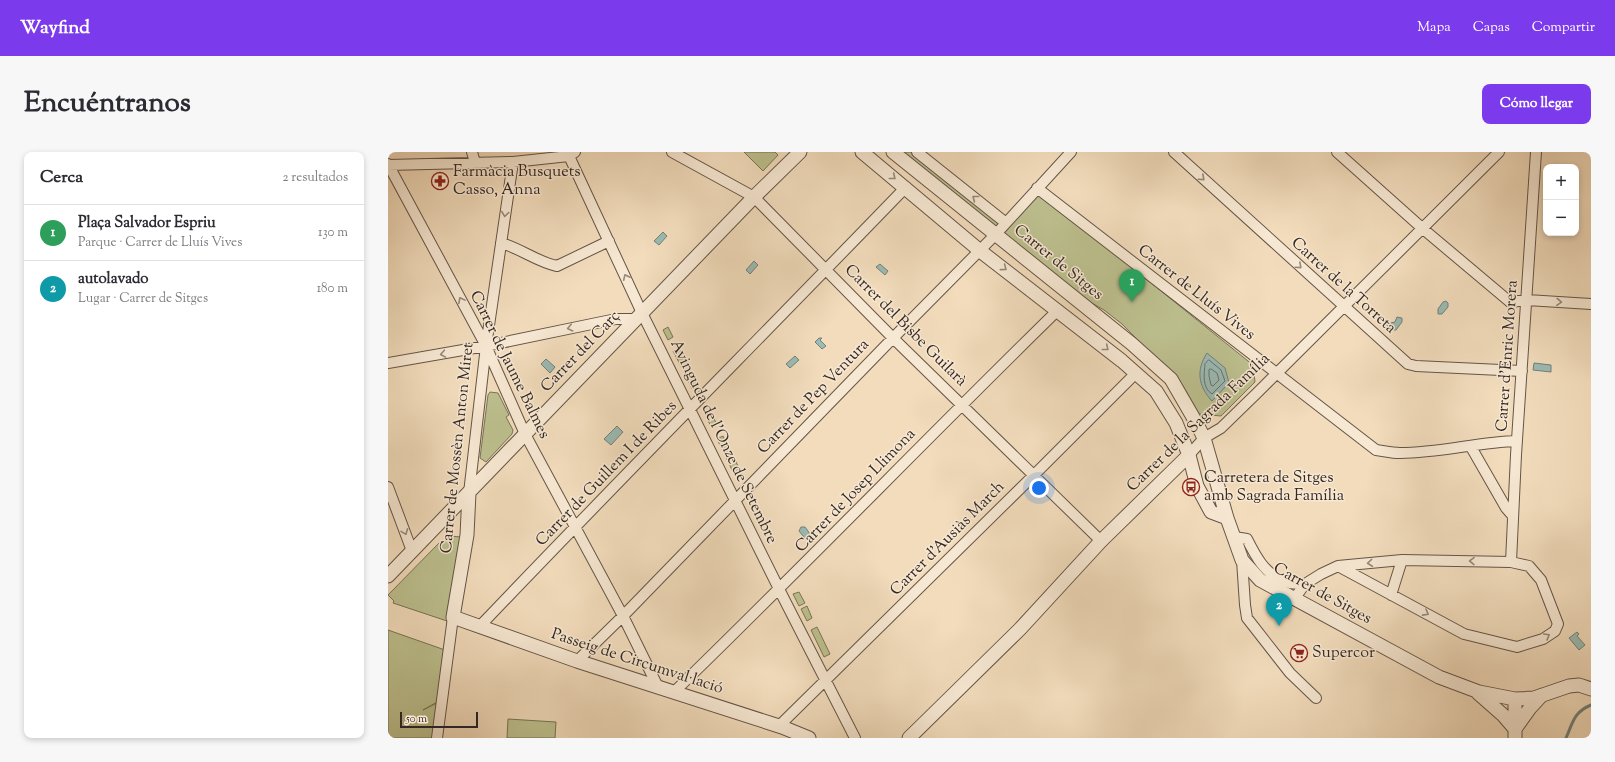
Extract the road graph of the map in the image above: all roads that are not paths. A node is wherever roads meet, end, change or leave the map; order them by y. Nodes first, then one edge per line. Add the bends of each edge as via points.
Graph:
1 (472, 152) edge
2 (672, 152) edge
3 (800, 152) edge
4 (862, 152) edge
5 (894, 152) edge
6 (917, 152) edge
7 (1071, 152) edge
8 (1174, 152) edge
9 (1338, 152) edge
10 (1499, 152) edge
11 (1536, 152) edge
12 (572, 154) edge
13 (686, 155) edge
14 (513, 162) junction
15 (475, 163) junction
16 (388, 165) edge
17 (906, 187) junction
18 (1037, 188) junction
19 (754, 198) junction
20 (1006, 222) junction
21 (1422, 228) junction
22 (996, 234) junction
23 (609, 241) junction
24 (501, 243) junction
25 (979, 250) junction
26 (826, 270) junction
27 (1527, 300) junction
28 (1591, 304) edge
29 (1343, 306) junction
30 (1058, 310) junction
31 (639, 316) junction
32 (893, 338) junction
33 (486, 346) junction
34 (388, 363) edge
35 (1522, 371) junction
36 (1136, 373) junction
37 (1277, 374) junction
38 (962, 404) junction
39 (691, 409) junction
40 (525, 434) junction
41 (1204, 438) junction
42 (1517, 441) junction
43 (1471, 447) junction
44 (1188, 455) junction
45 (1034, 475) junction
46 (388, 487) edge
47 (469, 493) junction
48 (735, 500) junction
49 (1513, 516) junction
50 (1227, 518) junction
51 (575, 526) junction
52 (1234, 537) junction
53 (1101, 542) junction
54 (412, 550) junction
55 (1242, 560) junction
56 (1402, 560) junction
57 (1511, 562) junction
58 (1338, 566) junction
59 (388, 576) edge
60 (1305, 584) junction
61 (779, 590) junction
62 (1392, 595) junction
63 (1294, 600) junction
64 (623, 616) junction
65 (453, 617) junction
66 (480, 626) junction
67 (577, 661) junction
68 (825, 681) junction
69 (658, 686) junction
70 (1591, 689) edge
71 (1477, 691) junction
72 (674, 692) junction
73 (1542, 695) junction
74 (1316, 698) dead end
75 (1515, 699) junction
76 (782, 727) junction
77 (1515, 733) edge
78 (437, 738) edge
79 (809, 738) edge
80 (854, 738) edge
81 (909, 738) edge

1 - 15 street
2 - 13 street, Carrer del Bisbe Guilarà
3 - 19 street, Carrer del Carç
4 -> 17 street
5 - 22 street, Carrer de Sitges
20 -> 6 street, Carrer de Sitges
7 - 18 street, Carrer de Pep Ventura
8 -> 29 street, Carrer de la Torreta
9 - 21 street
10 - 21 street, Carrer de la Sagrada Família
11 - 27 street, Carrer d'Enric Morera
12 - 14 street
12 - 23 street, Avinguda de l'Onze de Setembre
13 - 19 street, Carrer del Bisbe Guilarà
14 - 15 street
14 -> 24 street, Carrer de Mossèn Anton Miret
15 - 16 street
33 -> 16 street, Carrer de Jaume Balmes
17 - 25 street
17 - 26 street, Carrer de Guillem I de Ribes
18 - 20 street, Carrer de Pep Ventura
18 - 37 street, Carrer de Lluís Vives
19 - 26 street, Carrer del Bisbe Guilarà
19 - 31 street, Carrer del Carç
20 - 22 street, Carrer de Pep Ventura
21 - 27 street via 1510,302
21 - 29 street, Carrer de la Sagrada Família
22 - 25 street, Carrer de Pep Ventura
22 - 41 street, Carrer de Sitges via 1132,344 1171,379
23 - 24 street via 556,266
31 -> 23 street, Avinguda de l'Onze de Setembre
24 - 33 street, Carrer de Mossèn Anton Miret
25 -> 30 street
25 - 32 street, Carrer de Pep Ventura
26 - 32 street, Carrer del Bisbe Guilarà
26 - 39 street, Carrer de Guillem I de Ribes
27 -> 28 street
27 - 35 street, Carrer d'Enric Morera
29 - 35 street, Carrer de la Torreta via 1408,364
29 - 37 street, Carrer de la Sagrada Família
30 -> 36 street
30 - 38 street, Carrer de Josep Llimona
31 -> 33 street
31 - 39 street, Avinguda de l'Onze de Setembre
31 - 40 street, Carrer del Carç
32 - 38 street, Carrer del Bisbe Guilarà
32 - 48 street, Carrer de Pep Ventura
33 -> 34 street
33 - 40 street, Carrer de Jaume Balmes
33 - 47 street, Carrer de Mossèn Anton Miret
35 - 42 street, Carrer d'Enric Morera
36 - 44 street via 1164,402 1176,423
36 - 45 street, Carrer d'Ausiàs March
37 - 41 street, Carrer de la Sagrada Família via 1221,428
37 - 43 street, Carrer de Lluís Vives via 1376,450 1400,453
38 - 45 street, Carrer del Bisbe Guilarà
38 - 61 street, Carrer de Josep Llimona
39 - 48 street, Avinguda de l'Onze de Setembre
39 - 51 street, Carrer de Guillem I de Ribes
40 - 47 street, Carrer del Carç
40 - 51 street, Carrer de Jaume Balmes
41 - 44 street, Carrer de la Sagrada Família
41 - 50 street, Carrer de Sitges
42 - 43 street, Carrer de Lluís Vives
42 - 49 street, Carrer d'Enric Morera
43 - 49 street
44 - 50 street via 1197,486 1211,512
44 - 53 street, Carrer de la Sagrada Família
45 - 53 street, Carrer del Bisbe Guilarà
45 - 68 street, Carrer d'Ausiàs March
46 -> 54 street
47 - 54 street, Carrer del Carç
47 - 65 street, Carrer de Mossèn Anton Miret via 467,535
48 - 61 street, Avinguda de l'Onze de Setembre
48 - 64 street, Carrer de Pep Ventura
49 - 57 street, Carrer d'Enric Morera
50 - 52 street, Carrer de Sitges
51 - 64 street, Carrer de Jaume Balmes
51 - 66 street, Carrer de Guillem I de Ribes
52 - 55 street, Carrer de Sitges
52 - 60 street via 1247,538 1256,557 1270,574 1283,581
53 - 81 street, Carrer de la Sagrada Família via 1020,628
54 - 59 street, Carrer del Carç
55 - 63 street, Carrer de Sitges via 1260,580
55 - 74 street via 1247,618 1290,673
57 -> 56 street
56 -> 58 street
56 - 62 street
62 -> 57 street via 1464,634 1517,647 1525,645 1543,639 1555,631 1558,624 1540,580 1529,566
58 - 60 street
58 - 62 street
60 - 63 street
61 - 68 street, Avinguda de l'Onze de Setembre
61 - 72 street, Carrer de Josep Llimona
63 - 71 street, Carrer de Sitges via 1439,678
64 - 67 street, Carrer de Pep Ventura
64 - 69 street, Carrer de Jaume Balmes
65 - 66 street, Passeig de Circumval·lació
65 - 78 street, Carrer de Mossèn Anton Miret
66 - 67 street, Passeig de Circumval·lació
67 - 69 street, Passeig de Circumval·lació
68 - 76 street, Carrer d'Ausiàs March via 783,722
68 - 80 street, Avinguda de l'Onze de Setembre
69 - 72 street, Passeig de Circumval·lació
70 - 73 street via 1569,686
71 - 75 street
71 - 77 street
72 - 76 street, Passeig de Circumval·lació
73 - 75 street
73 - 77 street via 1530,708
75 - 77 street
76 - 79 street, Passeig de Circumval·lació

